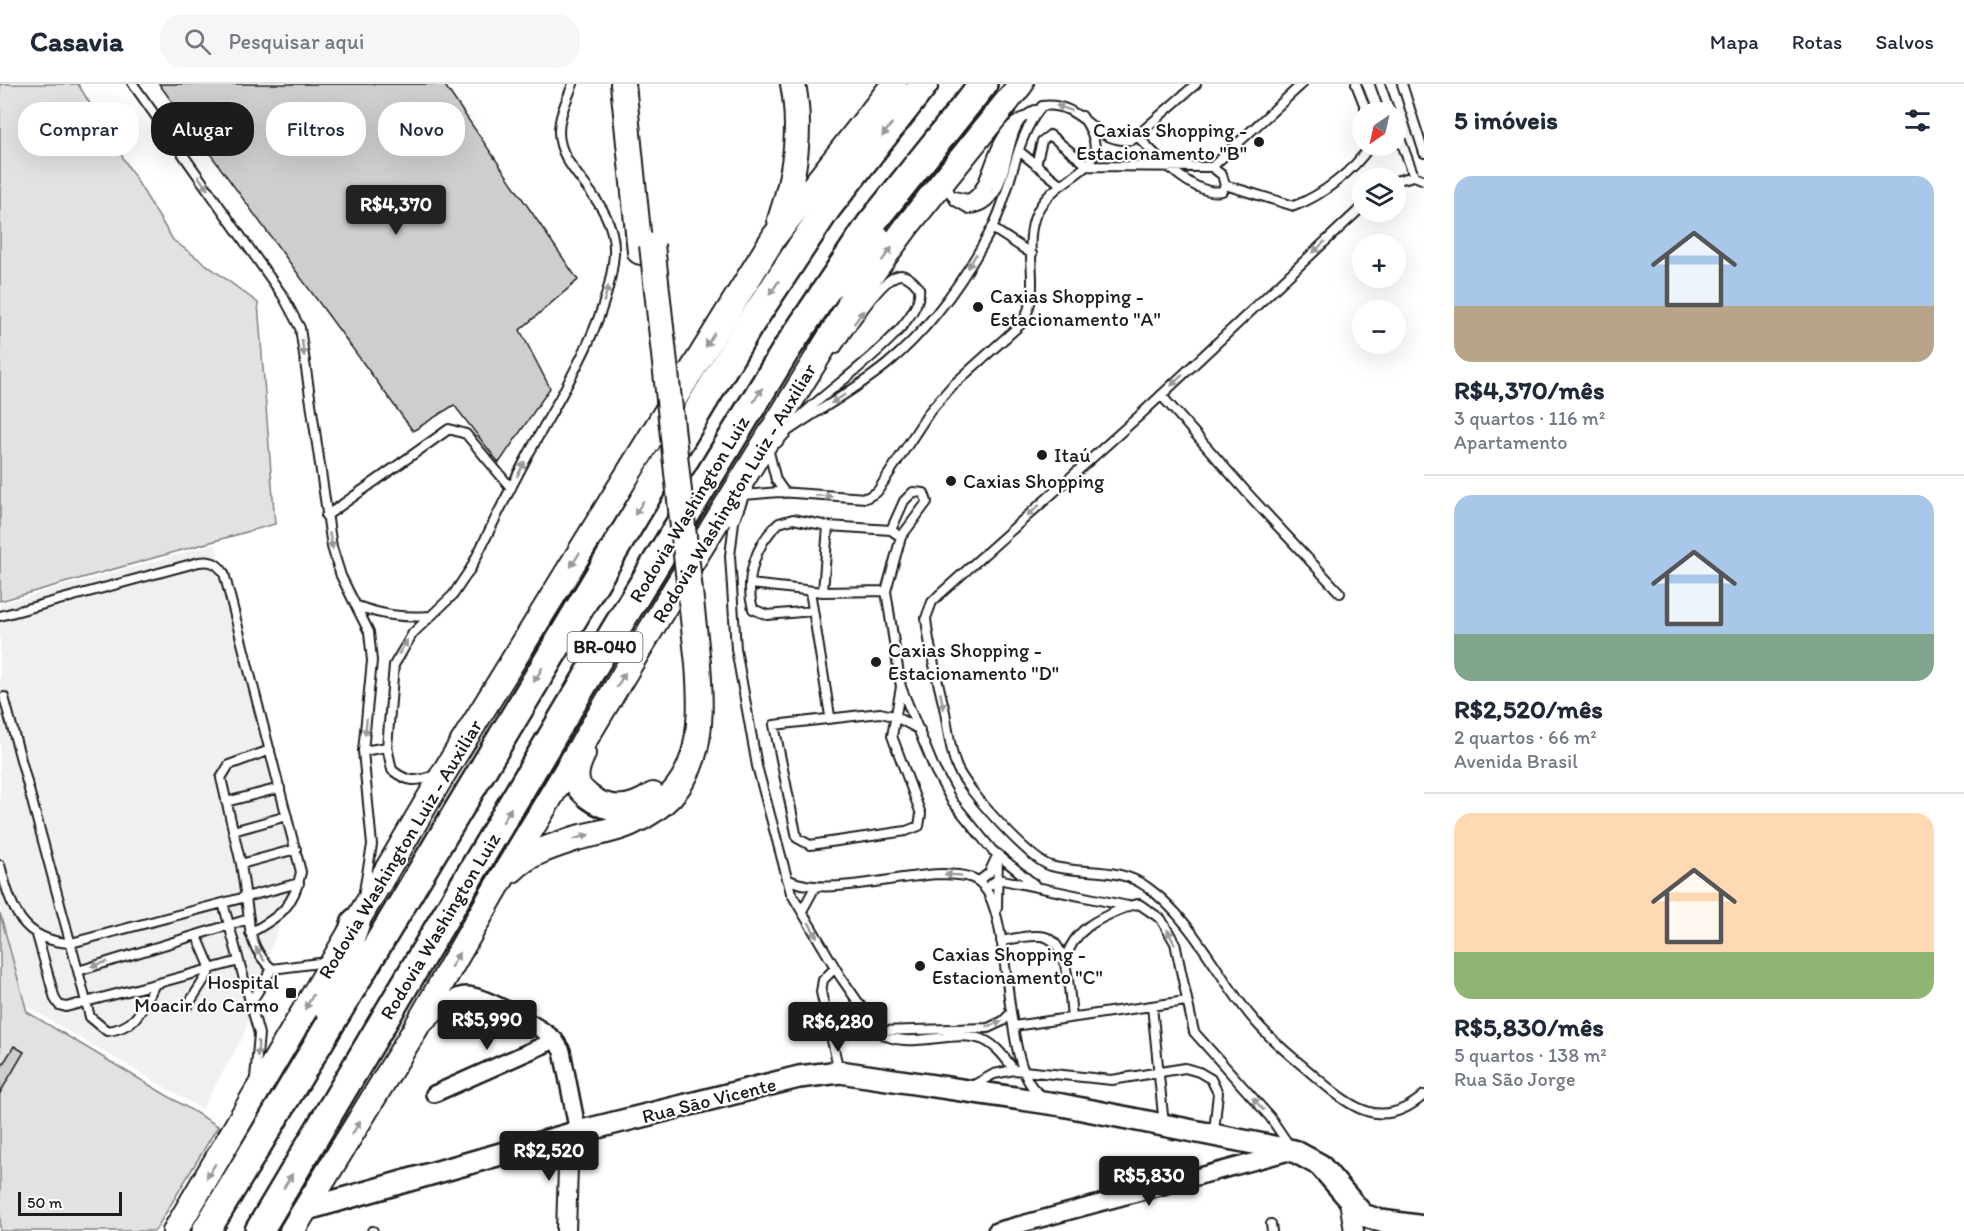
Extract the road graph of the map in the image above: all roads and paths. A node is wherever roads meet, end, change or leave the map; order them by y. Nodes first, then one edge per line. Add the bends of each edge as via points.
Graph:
1 (133, 84) edge
2 (573, 84) edge
3 (623, 84) edge
4 (636, 84) edge
5 (794, 84) edge
6 (894, 84) edge
7 (924, 84) edge
8 (983, 84) edge
9 (995, 84) edge
10 (1021, 84) edge
11 (1196, 84) edge
12 (1302, 84) edge
13 (1356, 84) edge
14 (1380, 84) edge
15 (1402, 84) edge
16 (1363, 102) edge
17 (1386, 102) edge
18 (1042, 106) junction
19 (1027, 115) junction
20 (1082, 116) junction
21 (1138, 137) junction
22 (1019, 151) junction
23 (1424, 153) edge
24 (964, 155) junction
25 (1406, 155) edge
26 (1363, 156) edge
27 (1036, 165) junction
28 (1088, 166) junction
29 (1212, 167) junction
30 (1172, 168) junction
31 (1414, 176) junction
32 (1406, 178) edge
33 (1424, 180) edge
34 (1060, 184) junction
35 (1225, 185) junction
36 (952, 195) junction
37 (1352, 216) edge
38 (992, 228) junction
39 (774, 237) junction
40 (646, 249) junction
41 (1032, 254) junction
42 (852, 301) junction
43 (827, 360) dead end
44 (820, 370) dead end
45 (1161, 395) junction
46 (801, 419) junction
47 (770, 452) junction
48 (750, 466) junction
49 (511, 488) junction
50 (785, 493) junction
51 (744, 495) junction
52 (326, 516) junction
53 (828, 526) junction
54 (891, 530) junction
55 (901, 537) junction
56 (750, 584) junction
57 (810, 591) junction
58 (886, 591) junction
59 (823, 592) junction
60 (1340, 593) dead end
61 (357, 606) junction
62 (813, 611) junction
63 (0, 616) edge
64 (430, 616) junction
65 (694, 666) junction
66 (901, 687) junction
67 (4, 697) dead end
68 (830, 716) junction
69 (894, 716) junction
70 (920, 730) junction
71 (592, 731) junction
72 (387, 747) junction
73 (270, 750) junction
74 (363, 751) junction
75 (445, 771) junction
76 (280, 788) junction
77 (226, 802) junction
78 (287, 816) junction
79 (233, 831) junction
80 (296, 849) junction
81 (998, 854) junction
82 (241, 864) junction
83 (0, 865) edge
84 (786, 878) junction
85 (998, 879) junction
86 (979, 881) junction
87 (299, 883) junction
88 (1034, 884) junction
89 (814, 887) junction
90 (496, 888) junction
91 (985, 889) junction
92 (247, 897) junction
93 (223, 903) junction
94 (1128, 906) junction
95 (802, 911) junction
96 (997, 913) junction
97 (249, 919) junction
98 (357, 920) junction
99 (229, 926) junction
100 (250, 933) junction
101 (37, 935) junction
102 (197, 936) junction
103 (1001, 940) junction
104 (70, 943) junction
105 (238, 961) junction
106 (332, 962) junction
107 (1064, 963) junction
108 (835, 968) junction
109 (211, 969) junction
110 (272, 969) junction
111 (78, 971) junction
112 (155, 984) junction
113 (85, 1001) junction
114 (1186, 1001) junction
115 (250, 1004) junction
116 (188, 1005) dead end
117 (1152, 1006) junction
118 (1011, 1013) junction
119 (1072, 1017) junction
120 (1014, 1026) junction
121 (890, 1030) junction
122 (878, 1031) junction
123 (413, 1033) junction
124 (955, 1034) junction
125 (891, 1039) junction
126 (555, 1040) junction
127 (1014, 1070) junction
128 (840, 1072) junction
129 (1160, 1072) junction
130 (1026, 1073) junction
131 (965, 1090) junction
132 (434, 1094) dead end
133 (1424, 1095) edge
134 (252, 1102) junction
135 (281, 1105) junction
136 (1062, 1106) junction
137 (1164, 1126) junction
138 (574, 1134) junction
139 (1214, 1134) junction
140 (1294, 1151) junction
141 (1349, 1201) junction
142 (304, 1210) junction
143 (1424, 1227) edge
144 (175, 1231) edge
145 (206, 1231) edge
146 (259, 1231) edge
147 (292, 1231) edge
148 (566, 1231) edge
149 (996, 1231) edge
150 (1354, 1231) edge

1 -> 52 lane via 283,296 300,328
49 -> 2 lane via 598,318 614,253 603,207 565,153 559,135 560,117
3 - 40 highway
4 - 40 highway
5 - 39 highway via 795,165
6 - 39 highway, Rodovia Washington Luiz - Auxiliar
7 -> 135 highway, BR-040 via 827,208 748,327
146 -> 8 highway, Rodovia Washington Luiz / BR-040 via 786,350 870,225
9 - 42 highway via 864,256
10 - 24 highway, Rodovia Washington Luiz - Auxiliar
11 - 21 lane
12 - 29 lane
13 - 16 lane
14 - 17 lane
15 - 23 lane
18 - 19 lane
20 -> 18 lane via 1068,107
18 - 22 lane via 1027,128
19 - 36 lane via 1011,124 1001,137 973,197 962,199
19 - 36 lane via 1019,123 991,198 978,208 969,209
20 - 21 lane via 1110,138 1121,141
20 - 28 lane via 1096,142
21 - 30 lane
22 - 27 lane
22 - 38 lane
24 - 36 lane via 948,189
42 -> 24 highway, Rodovia Washington Luiz - Auxiliar
25 - 31 lane
26 - 35 lane via 1318,195 1294,206
27 - 28 lane via 1042,141 1050,135
27 - 34 lane
28 - 30 lane
28 - 34 lane
29 - 30 lane
29 - 35 lane
30 - 35 lane via 1204,191 1222,191
31 - 32 lane
31 - 33 lane
34 - 41 lane via 1036,214
37 -> 45 lane
38 - 41 lane
38 -> 46 lane via 940,311 923,330 862,383
39 -> 75 highway, Rodovia Washington Luiz - Auxiliar
40 - 65 highway
50 -> 41 lane via 866,498 877,492 930,411 1028,315
42 - 48 highway, Rodovia Washington Luiz - Auxiliar
43 -> 46 lane via 893,276 902,275 920,288 918,305 901,328
44 - 48 lane
45 - 60 lane
45 -> 133 lane via 932,602 927,627 956,765 992,815 1039,860 1060,868 1133,878 1159,896 1273,1041 1342,1099 1376,1115 1395,1113
46 - 47 lane
47 - 50 lane via 774,474
47 - 51 lane
71 -> 48 highway, Rodovia Washington Luiz - Auxiliar
49 - 52 lane via 466,434 449,429
49 - 64 lane via 471,568 453,595
50 - 51 lane
51 - 84 lane via 731,540 736,649 757,766
52 -> 61 lane via 341,576
53 - 54 lane
53 - 56 lane via 793,519 779,523 756,554
53 - 59 lane
54 - 55 lane
54 - 55 lane via 908,496 913,492 924,493 927,502
55 - 58 lane
56 - 57 lane
56 - 62 lane via 753,609 759,614
57 - 59 lane
57 - 62 lane
58 - 59 lane
58 - 66 lane
61 - 64 lane via 380,615
61 -> 74 lane via 369,632 372,661
62 - 68 lane
63 - 73 lane via 208,560 224,573
72 -> 64 lane via 394,665 402,647
65 - 71 highway via 684,751 674,772 643,802 613,808 596,802 582,790 577,770
90 -> 65 highway via 522,860 551,846 628,825 664,804 677,790 699,736 702,711
66 - 69 lane
66 - 70 lane
67 - 104 lane
68 - 69 lane
68 - 69 lane via 774,725 790,815 797,838 810,845 914,830 919,826 921,814 892,736
69 - 70 lane
70 - 81 lane via 952,801
71 - 90 highway, Rodovia Washington Luiz - Auxiliar
72 - 74 lane
72 - 75 lane via 392,770 403,779 417,782
73 - 76 lane
73 - 77 lane via 223,770
74 - 98 lane via 372,845
75 - 98 highway, Rodovia Washington Luiz - Auxiliar
76 - 77 lane
76 - 78 lane
77 - 79 lane
78 - 79 lane
78 - 80 lane
79 - 82 lane
80 - 82 lane
80 - 87 lane
81 - 85 lane
81 - 86 lane via 989,873
81 - 88 lane
82 - 92 lane
83 - 101 lane via 10,902
84 - 89 lane via 801,886
84 - 95 lane
85 - 88 lane
85 - 91 lane
85 - 96 lane
86 -> 89 lane via 966,876 928,874
86 - 91 lane
87 - 92 lane
87 - 100 lane via 281,914
88 - 94 lane
89 - 95 lane
123 -> 90 highway, Rodovia Washington Luiz - Auxiliar
91 - 96 lane
92 - 93 lane
92 - 97 lane
93 - 99 lane
93 - 104 lane
94 - 107 lane via 1098,918 1082,930
114 -> 94 lane via 1179,955 1166,927 1139,904
95 -> 108 lane
96 - 103 lane
97 - 99 lane
97 - 100 lane
98 - 106 highway, Rodovia Washington Luiz - Auxiliar
98 - 135 highway via 332,997
99 - 102 lane
99 - 105 lane
110 -> 100 lane via 262,959
101 - 104 lane via 53,942
101 - 113 lane via 59,1005 66,1007
102 - 109 lane
102 -> 111 lane
103 - 107 lane via 1047,937 1061,950
103 - 118 lane
104 - 111 lane
105 - 109 lane
105 - 115 lane
106 - 110 lane
106 -> 134 highway, Rodovia Washington Luiz - Auxiliar
107 - 119 lane
108 - 122 lane
108 - 128 lane via 823,980 820,992
109 - 112 lane
109 - 116 lane
110 - 115 lane
111 - 113 lane
112 - 113 lane
112 - 113 lane via 132,1024 123,1029 106,1030 96,1025
114 - 117 lane
140 -> 114 lane via 1270,1117 1199,1041
115 -> 134 lane via 259,1046
117 - 119 lane
117 - 129 lane
118 - 120 lane
124 -> 118 lane via 997,1025
119 - 120 lane
120 - 130 lane
121 - 122 lane
121 - 124 lane
121 - 125 lane
122 - 125 lane
123 - 126 street via 465,994 480,997
142 -> 123 highway, Rodovia Washington Luiz - Auxiliar
124 - 125 lane
124 - 127 lane via 986,1041
126 - 132 street
126 - 138 street via 562,1051
127 - 130 lane
127 - 131 lane via 994,1074
128 - 131 main road, Rua Sāo Vicente
128 - 138 main road, Rua Sāo Vicente via 799,1077
129 - 130 lane via 1112,1080
129 - 137 lane
129 - 139 lane via 1185,1068 1211,1079 1218,1094
130 - 136 lane via 1038,1093
131 - 136 main road, Rua Sāo Vicente
134 -> 144 highway, Rodovia Washington Luiz - Auxiliar
135 - 145 highway, BR-040
136 - 137 main road, Rua Sāo Vicente
137 - 139 main road, Rua Sāo Vicente
138 - 142 main road, Rua Sāo Vicente
138 - 148 street
139 - 140 main road, Rua Sāo Vicente
140 - 141 main road, Rua Sāo Vicente via 1320,1165
140 - 149 street
141 - 143 main road, Rua Sāo Vicente via 1363,1215
141 - 150 street
142 - 147 highway, Rodovia Washington Luiz - Auxiliar

